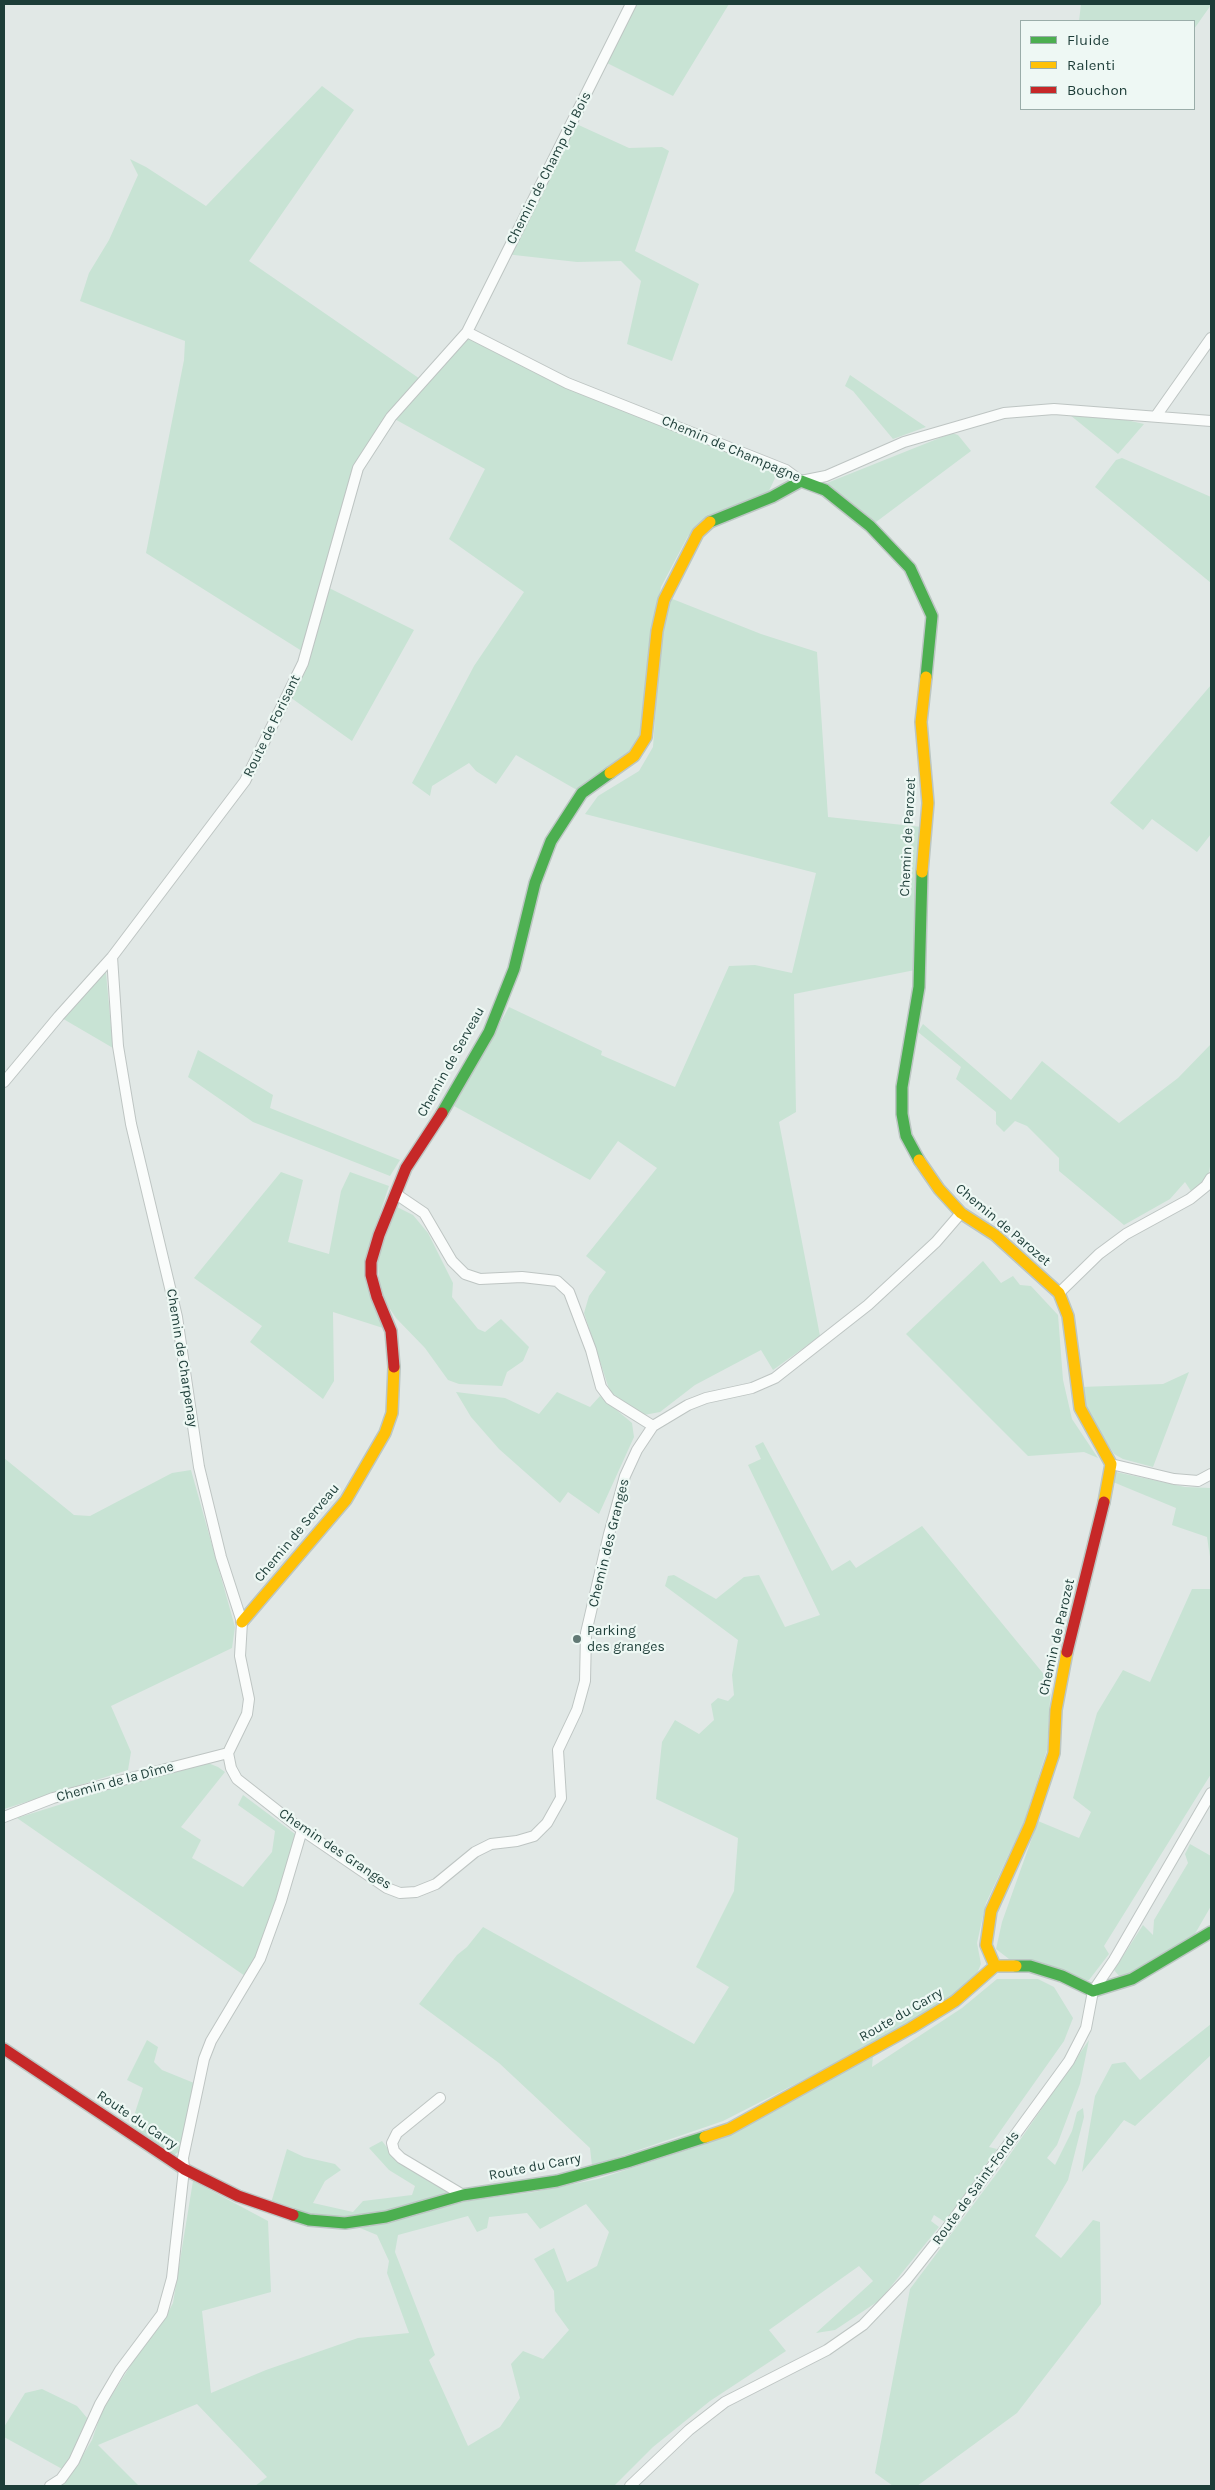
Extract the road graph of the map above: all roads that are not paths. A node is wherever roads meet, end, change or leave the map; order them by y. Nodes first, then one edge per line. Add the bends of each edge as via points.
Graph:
1 (631, 4) edge
2 (467, 332) junction
3 (1211, 338) edge
4 (1156, 416) junction
5 (1211, 421) edge
6 (801, 481) junction
7 (112, 957) junction
8 (4, 1082) edge
9 (1211, 1178) edge
10 (396, 1194) junction
11 (961, 1213) junction
12 (1059, 1293) junction
13 (652, 1426) junction
14 (1111, 1464) junction
15 (1211, 1474) edge
16 (242, 1622) junction
17 (228, 1753) junction
18 (1211, 1793) edge
19 (4, 1817) edge
20 (302, 1830) junction
21 (1211, 1932) edge
22 (995, 1966) junction
23 (1093, 1991) junction
24 (4, 2049) edge
25 (440, 2098) dead end
26 (184, 2169) junction
27 (463, 2195) junction
28 (50, 2486) edge
29 (630, 2486) edge

1 - 2 street, Chemin de Champ du Bois
2 - 6 street, Chemin de Champagne via 566,383 786,470
2 - 7 street, Route de Forisant via 391,417 358,468 303,663 245,781
3 - 4 street
4 - 5 street, Chemin de Champagne
4 - 6 street, Chemin de Champagne via 1054,409 1004,413 904,442 826,476
6 - 10 street, Chemin de Serveau via 772,498 718,517 698,533 664,600 657,631 646,737 634,756 582,793 551,841 535,883 514,969 488,1032 454,1094 406,1168
6 - 11 street, Chemin de Parozet via 825,490 870,526 910,568 932,616 921,722 928,803 920,899 919,987 902,1087 902,1114 906,1136 917,1158
7 - 8 street, Route de Forisant
7 - 16 street, Chemin de Charpenay via 118,1046 131,1124 178,1317 198,1467
9 - 12 street via 1190,1199 1126,1234 1099,1254
10 - 13 street via 424,1213 452,1261 465,1274 480,1279 522,1276 558,1281 568,1292 591,1350 601,1387 610,1399
10 - 16 street, Chemin de Serveau via 371,1262 377,1297 391,1330 394,1371 392,1413 385,1433 346,1500
11 - 12 street, Chemin de Parozet via 995,1235
11 - 13 street, Chemin des Granges via 936,1242 868,1305 775,1378 752,1388 688,1405
12 - 14 street, Chemin de Parozet via 1068,1316 1080,1408
13 - 20 street, Chemin des Granges via 625,1476 609,1534 586,1633 585,1681 577,1710 558,1750 561,1798 547,1823 534,1836 491,1844 436,1884 416,1892 387,1888
14 - 15 street via 1174,1480 1198,1481
14 - 22 street, Chemin de Parozet via 1098,1532 1066,1655 1056,1710 1054,1752 1030,1825 987,1930 986,1945
16 - 17 street, Chemin de Charpenay via 240,1656 249,1699 247,1714
17 - 19 street, Chemin de la Dîme via 53,1798
17 - 20 street, Chemin des Granges via 236,1779
18 - 23 street, Route de Saint-Fonds
20 - 26 street via 260,1959 211,2041 204,2059 183,2158
21 - 23 street via 1132,1979
22 - 23 street via 1030,1966 1062,1976
22 - 27 street, Route du Carry via 954,2001 729,2129 557,2181
23 - 29 street, Route de Saint-Fonds via 1086,2028 1068,2062 907,2279 862,2325 827,2350 725,2402 689,2430
24 - 26 street, Route du Carry
25 - 27 street via 397,2132 392,2143 401,2158
26 - 27 street, Route du Carry via 238,2196 309,2220 345,2223 386,2217
26 - 28 street via 172,2278 162,2314 120,2370 100,2404 74,2461 61,2479

